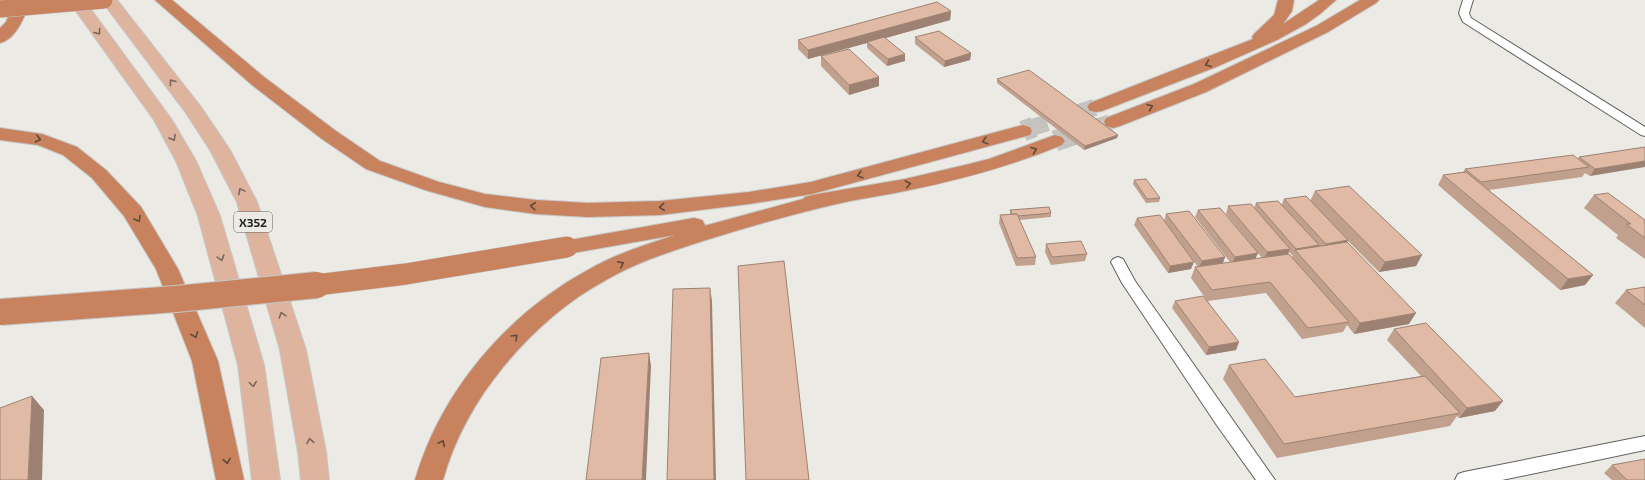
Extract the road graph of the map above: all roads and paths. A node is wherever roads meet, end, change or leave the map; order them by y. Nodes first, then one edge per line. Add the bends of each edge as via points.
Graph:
1 (23, 0) edge
2 (76, 0) edge
3 (104, 0) edge
4 (109, 0) edge
5 (162, 0) edge
6 (1286, 0) edge
7 (1328, 0) edge
8 (1342, 0) edge
9 (1370, 0) edge
10 (1468, 0) edge
11 (0, 9) edge
12 (0, 38) edge
13 (1235, 53) junction
14 (1261, 58) junction
15 (1096, 107) tunnel mouth
16 (1113, 122) tunnel mouth
17 (1023, 131) tunnel mouth
18 (1645, 132) edge
19 (0, 134) edge
20 (1056, 141) tunnel mouth
21 (819, 194) junction
22 (566, 243) junction
23 (1118, 262) dead end
24 (0, 300) edge
25 (0, 312) edge
26 (1645, 443) edge
27 (230, 480) edge
28 (266, 480) edge
29 (315, 480) edge
30 (429, 480) edge
31 (1266, 480) edge
32 (1464, 480) edge

1 - 12 highway via 13,23
2 -> 28 main road via 163,120 186,161 209,216 251,365
3 - 11 highway, bridge
29 -> 4 main road, X352 via 293,350 247,202 220,150 194,111
21 -> 5 highway via 660,208 588,210 536,207 485,200 432,186 373,164 329,135 258,81
6 - 13 highway via 1282,15 1273,27
7 - 13 highway via 1294,26
8 - 14 highway via 1319,20
9 - 14 highway via 1322,29
10 - 18 street via 1464,13 1467,20
13 -> 15 highway
16 -> 14 highway via 1200,88
17 -> 21 highway
19 -> 27 highway via 42,140 70,152 98,174 133,212 167,269 205,361
21 -> 20 highway via 962,174 1034,151
21 - 22 highway via 776,200
30 -> 21 highway via 434,457 464,401 496,357 537,315 587,280 638,256
22 - 24 highway via 354,269 122,292
22 - 25 highway, bridge via 474,263 353,281 116,304
23 - 31 street via 1129,283
26 - 32 street

